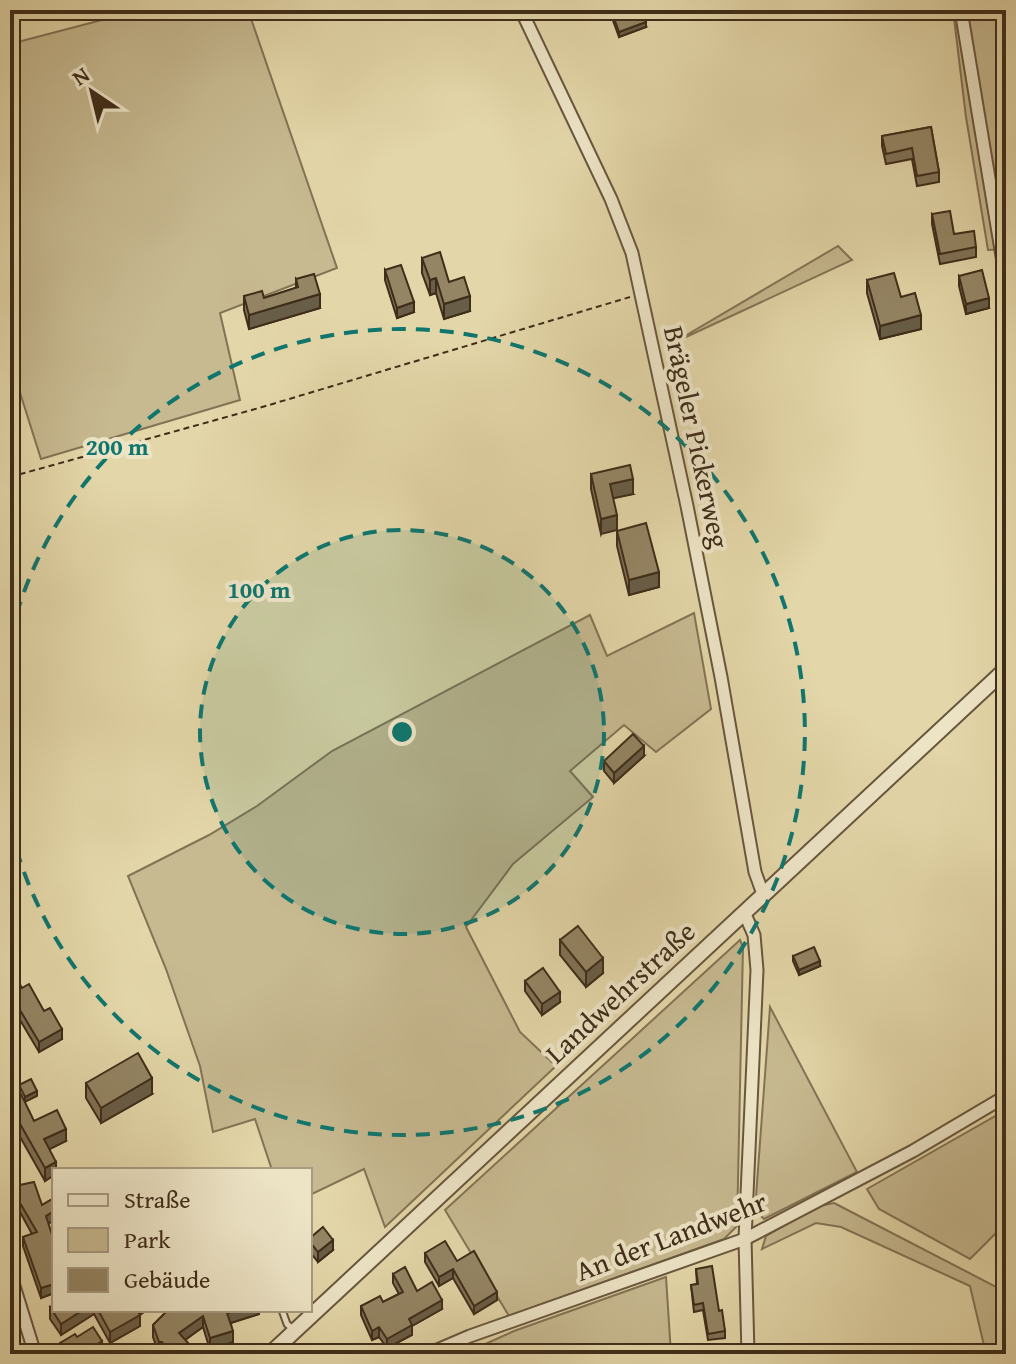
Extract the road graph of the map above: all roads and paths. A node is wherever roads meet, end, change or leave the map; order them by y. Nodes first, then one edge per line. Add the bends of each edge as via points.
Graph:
1 (521, 10) edge
2 (961, 10) edge
3 (1006, 280) edge
4 (642, 293) junction
5 (10, 477) edge
6 (1006, 669) edge
7 (763, 894) junction
8 (744, 912) junction
9 (1006, 1096) edge
10 (745, 1239) junction
11 (10, 1273) edge
12 (283, 1312) edge
13 (294, 1331) junction
14 (35, 1354) edge
15 (270, 1354) edge
16 (428, 1354) edge
17 (748, 1354) edge

1 - 4 street, Brägeler Pickerweg via 611,199
2 - 3 street
4 - 5 path
4 - 7 street, Brägeler Pickerweg
6 - 7 street, Landwehrstraße
7 - 8 street, Landwehrstraße
8 - 10 street via 754,935 757,970
8 - 13 street, Landwehrstraße
9 - 10 street, An der Landwehr
10 - 16 street, An der Landwehr
10 - 17 street
11 - 14 street
12 - 13 lane
13 - 15 street, Landwehrstraße

